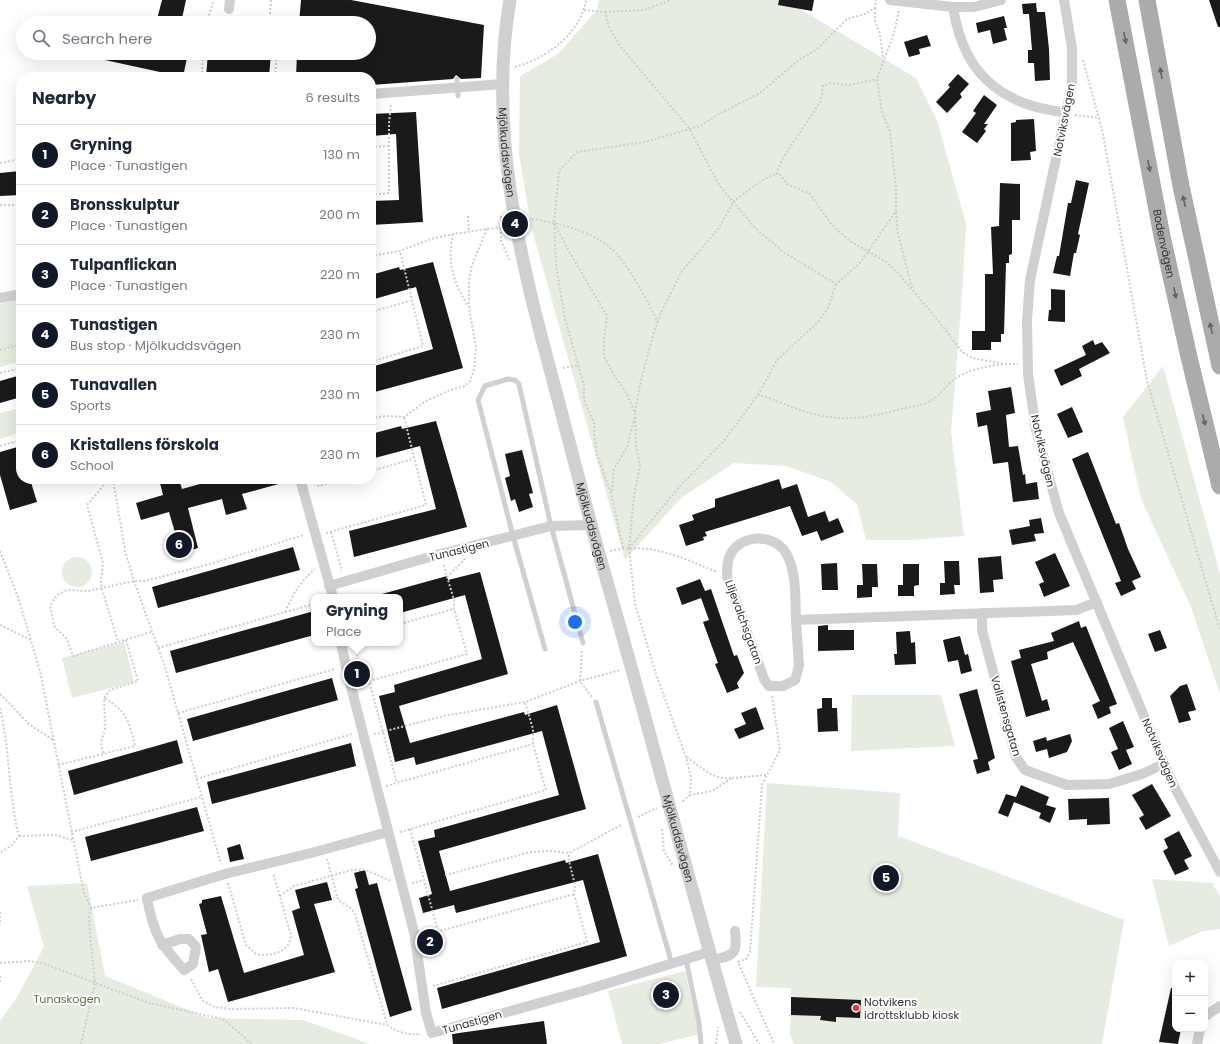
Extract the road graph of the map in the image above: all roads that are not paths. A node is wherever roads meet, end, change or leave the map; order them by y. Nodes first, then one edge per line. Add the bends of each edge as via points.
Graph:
1 (510, 0) edge
2 (890, 0) edge
3 (1001, 0) edge
4 (1064, 0) edge
5 (1117, 0) edge
6 (1148, 0) edge
7 (953, 7) junction
8 (503, 84) junction
9 (376, 94) edge
10 (1066, 113) junction
11 (16, 295) edge
12 (0, 298) edge
13 (1220, 366) edge
14 (301, 484) edge
15 (1220, 486) edge
16 (591, 524) junction
17 (551, 526) junction
18 (513, 536) junction
19 (329, 586) junction
20 (332, 594) edge
21 (1097, 602) junction
22 (982, 613) junction
23 (796, 620) junction
24 (583, 643) road end
25 (342, 646) edge
26 (545, 649) dead end
27 (596, 702) road end
28 (1164, 764) junction
29 (388, 832) junction
30 (1220, 872) edge
31 (735, 931) dead end
32 (162, 945) junction
33 (710, 957) junction
34 (686, 959) junction
35 (672, 964) junction
36 (1220, 1006) edge
37 (1208, 1014) edge
38 (1199, 1032) edge
39 (700, 1044) edge
40 (736, 1044) edge
41 (1197, 1044) edge

1 - 8 street, Mjölkuddsvägen
2 - 7 street
3 - 7 street via 974,7
4 - 10 street, Notviksvägen via 1072,48 1072,84
5 -> 15 main road, Bodenvägen via 1162,236
13 -> 6 main road via 1181,186
7 - 10 street via 957,29 970,59 986,80 1000,92 1020,102
8 - 9 street
8 - 16 street, Mjölkuddsvägen via 508,183 523,268
10 - 21 street, Notviksvägen via 1030,280 1027,321 1028,374 1036,430 1059,513
11 - 12 street
14 - 19 street
16 - 17 street, Tunastigen
16 - 33 street, Mjölkuddsvägen
17 - 18 street, Tunastigen
17 - 18 lane via 519,384 508,379 485,386 478,400
17 - 24 lane
18 - 19 street, Tunastigen
18 - 26 lane
19 - 20 street
21 - 22 street via 1076,610
21 - 28 street, Notviksvägen
22 - 23 street
22 - 28 street, Vallstensgatan via 982,630 1016,757 1025,770 1067,785 1109,784
23 - 23 street, Liljevalchsgatan via 792,566 783,549 765,539 746,540 728,558 727,576 764,679 769,686 783,686 795,680 799,666
25 - 29 street, Tunastigen
27 - 35 lane
28 - 30 street, Notviksvägen
29 - 32 street via 147,898 156,935
29 - 35 street, Tunastigen via 415,936 426,1013 432,1033
31 - 33 street, Tunastigen via 737,945 734,952 726,956
32 - 32 street via 184,970 190,967 196,951 189,939
33 - 34 street, Tunastigen
33 - 40 street, Mjölkuddsvägen
34 - 35 street, Tunastigen
34 - 39 lane via 693,987
36 - 37 street
38 - 41 street

